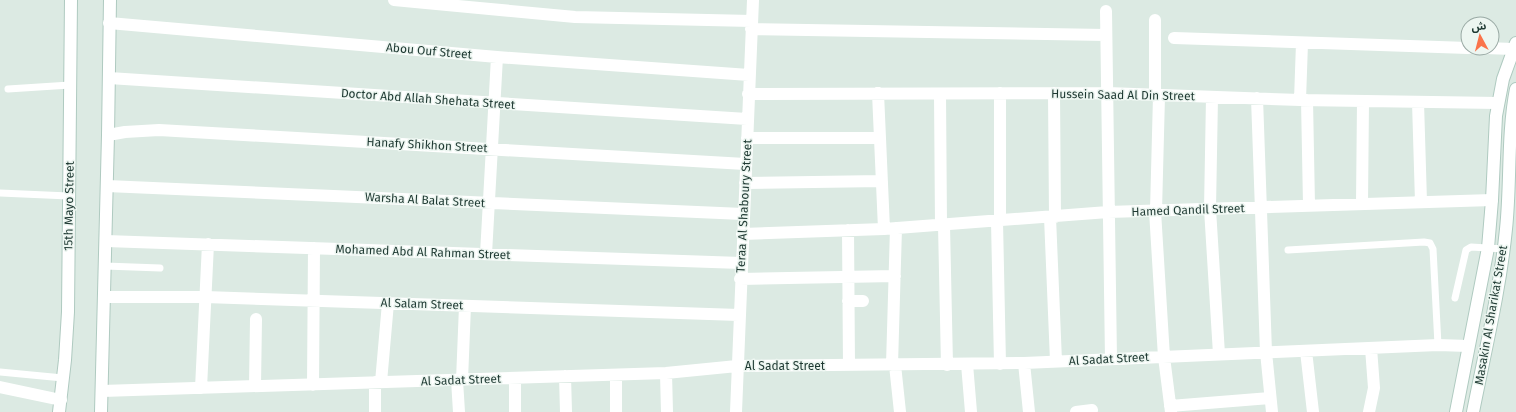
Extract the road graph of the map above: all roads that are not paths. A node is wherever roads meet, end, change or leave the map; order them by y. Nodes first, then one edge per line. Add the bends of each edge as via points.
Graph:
1 (71, 0) edge
2 (110, 0) edge
3 (394, 0) edge
4 (753, 0) edge
5 (1106, 11) dead end
6 (1155, 20) dead end
7 (109, 23) junction
8 (752, 25) junction
9 (1106, 35) junction
10 (1174, 38) dead end
11 (1302, 43) junction
12 (1515, 46) edge
13 (1500, 47) edge
14 (1460, 48) edge
15 (497, 57) junction
16 (749, 75) junction
17 (109, 78) junction
18 (70, 85) junction
19 (8, 89) dead end
20 (878, 93) junction
21 (1000, 93) junction
22 (1054, 93) junction
23 (1107, 93) junction
24 (748, 94) junction
25 (940, 94) junction
26 (1515, 95) edge
27 (1157, 96) junction
28 (1212, 97) junction
29 (1257, 98) junction
30 (1304, 100) junction
31 (1363, 101) junction
32 (1418, 102) junction
33 (1498, 103) junction
34 (494, 104) junction
35 (747, 119) junction
36 (108, 135) junction
37 (747, 138) junction
38 (880, 138) junction
39 (492, 149) junction
40 (745, 164) junction
41 (882, 181) junction
42 (745, 183) junction
43 (107, 186) junction
44 (0, 193) edge
45 (69, 196) junction
46 (1492, 200) junction
47 (1421, 202) junction
48 (489, 203) junction
49 (1362, 204) junction
50 (1309, 206) junction
51 (1260, 208) junction
52 (1210, 209) junction
53 (1156, 211) junction
54 (1108, 212) junction
55 (743, 214) junction
56 (1053, 217) junction
57 (998, 221) junction
58 (943, 225) junction
59 (896, 228) junction
60 (884, 229) junction
61 (848, 230) junction
62 (742, 234) junction
63 (106, 241) junction
64 (208, 244) junction
65 (314, 248) junction
66 (1488, 248) junction
67 (1504, 249) junction
68 (1288, 250) dead end
69 (486, 254) junction
70 (741, 264) junction
71 (105, 266) junction
72 (160, 268) dead end
73 (895, 276) junction
74 (848, 277) junction
75 (740, 279) junction
76 (104, 297) junction
77 (205, 297) junction
78 (1455, 298) dead end
79 (314, 301) junction
80 (848, 301) junction
81 (863, 301) dead end
82 (388, 303) junction
83 (465, 306) junction
84 (739, 315) junction
85 (256, 319) dead end
86 (1438, 345) junction
87 (1468, 346) junction
88 (1371, 348) junction
89 (1306, 351) junction
90 (1266, 352) junction
91 (1219, 354) junction
92 (1164, 357) junction
93 (1111, 359) junction
94 (1056, 362) junction
95 (1024, 363) junction
96 (967, 364) junction
97 (1000, 364) junction
98 (849, 365) junction
99 (894, 365) junction
100 (947, 365) junction
101 (737, 366) junction
102 (0, 372) edge
103 (666, 373) junction
104 (616, 375) junction
105 (565, 376) junction
106 (64, 378) junction
107 (515, 378) junction
108 (460, 380) junction
109 (378, 382) junction
110 (313, 385) junction
111 (256, 386) junction
112 (0, 387) edge
113 (201, 388) junction
114 (102, 391) junction
115 (1270, 398) junction
116 (61, 400) junction
117 (1170, 409) edge
118 (1092, 410) dead end
119 (59, 412) edge
120 (101, 412) edge
121 (375, 412) edge
122 (459, 412) edge
123 (515, 412) edge
124 (566, 412) edge
125 (616, 412) edge
126 (666, 412) edge
127 (736, 412) edge
128 (900, 412) edge
129 (971, 412) edge
130 (1029, 412) edge
131 (1076, 412) edge
132 (1272, 412) edge
133 (1312, 412) edge
134 (1370, 412) edge
135 (1456, 412) edge
136 (1473, 412) edge

1 - 18 street, 15th Mayo Street
2 - 7 street
3 - 8 street via 575,17
4 - 8 street, Teraa Al Shaboury Street
5 - 9 street
6 - 27 street
7 - 15 street, Abou Ouf Street
7 - 17 street
8 - 9 street
8 - 16 street, Teraa Al Shaboury Street
9 - 23 street
10 - 11 street
11 - 14 street
11 - 30 street
12 - 13 street
12 - 33 street, Masakin Al Sharikat Street
15 - 16 street, Abou Ouf Street
15 - 34 street
16 - 24 street, Teraa Al Shaboury Street
17 - 34 street, Doctor Abd Allah Shehata Street
17 - 36 street
18 - 19 lane
18 - 45 street, 15th Mayo Street
20 - 24 street, Hussein Saad Al Din Street
20 - 25 street, Hussein Saad Al Din Street
20 - 38 street
21 - 22 street, Hussein Saad Al Din Street
21 - 25 street, Hussein Saad Al Din Street
21 - 57 street
22 - 23 street, Hussein Saad Al Din Street
22 - 56 street
23 - 27 street, Hussein Saad Al Din Street
23 - 54 street
24 - 35 street, Teraa Al Shaboury Street
25 - 58 street
26 - 67 street, Masakin Al Sharikat Street
27 - 28 street, Hussein Saad Al Din Street
27 - 53 street
28 - 29 street, Hussein Saad Al Din Street
28 - 52 street
29 - 30 street, Hussein Saad Al Din Street
29 - 51 street
30 - 31 street, Hussein Saad Al Din Street
30 - 50 street
31 - 32 street, Hussein Saad Al Din Street
31 - 49 street
32 - 33 street, Hussein Saad Al Din Street
32 - 47 street
33 - 46 street, Masakin Al Sharikat Street
34 - 35 street, Doctor Abd Allah Shehata Street
34 - 39 street
35 - 37 street, Teraa Al Shaboury Street
36 - 39 street, Hanafy Shikhon Street via 159,130
36 - 43 street
37 - 38 street
37 - 40 street, Teraa Al Shaboury Street
38 - 41 street
39 - 40 street, Hanafy Shikhon Street
39 - 48 street
40 - 42 street, Teraa Al Shaboury Street
41 - 42 street
41 - 60 street
42 - 55 street, Teraa Al Shaboury Street
43 - 48 street, Warsha Al Balat Street
43 - 63 street
44 - 45 lane
45 - 106 street, 15th Mayo Street via 68,312
46 - 47 street, Hamed Qandil Street
46 - 66 street, Masakin Al Sharikat Street
47 - 49 street, Hamed Qandil Street
48 - 55 street, Warsha Al Balat Street
48 - 69 street
49 - 50 street, Hamed Qandil Street
50 - 51 street, Hamed Qandil Street
51 - 52 street, Hamed Qandil Street
51 - 90 street
52 - 53 street, Hamed Qandil Street
52 - 91 street
53 - 54 street, Hamed Qandil Street
53 - 92 street
54 - 56 street, Hamed Qandil Street
54 - 93 street
55 - 62 street, Teraa Al Shaboury Street
56 - 57 street, Hamed Qandil Street
56 - 94 street
57 - 58 street, Hamed Qandil Street
57 - 97 street
58 - 59 street, Hamed Qandil Street
58 - 100 street
59 - 60 street, Hamed Qandil Street
59 - 73 street
60 - 61 street, Hamed Qandil Street
61 - 62 street, Hamed Qandil Street
61 - 74 street
62 - 70 street, Teraa Al Shaboury Street
63 - 64 street, Mohamed Abd Al Rahman Street
63 - 71 street
64 - 65 street, Mohamed Abd Al Rahman Street
64 - 77 street
65 - 69 street, Mohamed Abd Al Rahman Street
65 - 79 street
66 - 67 lane
66 - 78 lane via 1466,250
66 - 87 street, Masakin Al Sharikat Street
67 - 136 street, Masakin Al Sharikat Street
68 - 86 lane via 1430,243 1434,249
69 - 70 street, Mohamed Abd Al Rahman Street
70 - 75 street, Teraa Al Shaboury Street
71 - 72 lane
71 - 76 street
73 - 74 street
73 - 99 street
74 - 75 street
74 - 80 street
75 - 84 street, Teraa Al Shaboury Street
76 - 77 street, Al Salam Street
76 - 114 street
77 - 79 street, Al Salam Street
77 - 113 street
79 - 82 street, Al Salam Street
79 - 110 street
80 - 81 street
80 - 98 street
82 - 83 street, Al Salam Street
82 - 109 street
83 - 84 street, Al Salam Street
83 - 108 street
84 - 101 street, Teraa Al Shaboury Street
85 - 111 street
86 - 87 street, Al Sadat Street
86 - 88 street, Al Sadat Street
87 - 135 street, Masakin Al Sharikat Street
88 - 89 street, Al Sadat Street
88 - 134 street via 1374,388
89 - 90 street, Al Sadat Street
89 - 133 street
90 - 91 street, Al Sadat Street
90 - 115 street
91 - 92 street, Al Sadat Street
92 - 93 street, Al Sadat Street
92 - 117 street
93 - 94 street, Al Sadat Street
94 - 95 street, Al Sadat Street
95 - 97 street, Al Sadat Street
95 - 130 street
96 - 97 street, Al Sadat Street
96 - 100 street, Al Sadat Street
96 - 129 street
98 - 99 street, Al Sadat Street
98 - 101 street, Al Sadat Street
99 - 100 street, Al Sadat Street
99 - 128 street
101 - 103 street, Al Sadat Street
101 - 127 street, Teraa Al Shaboury Street
102 - 106 lane
103 - 104 street, Al Sadat Street
103 - 126 street
104 - 105 street, Al Sadat Street
104 - 125 street
105 - 107 street, Al Sadat Street
105 - 124 street
106 - 116 street, 15th Mayo Street
107 - 108 street, Al Sadat Street
107 - 123 street
108 - 109 street, Al Sadat Street
108 - 122 street
109 - 110 street, Al Sadat Street
109 - 121 street
110 - 111 street, Al Sadat Street
111 - 113 street, Al Sadat Street
112 - 116 street
113 - 114 street, Al Sadat Street
114 - 120 street
115 - 117 street
115 - 132 street
116 - 119 street, 15th Mayo Street
118 - 131 street

